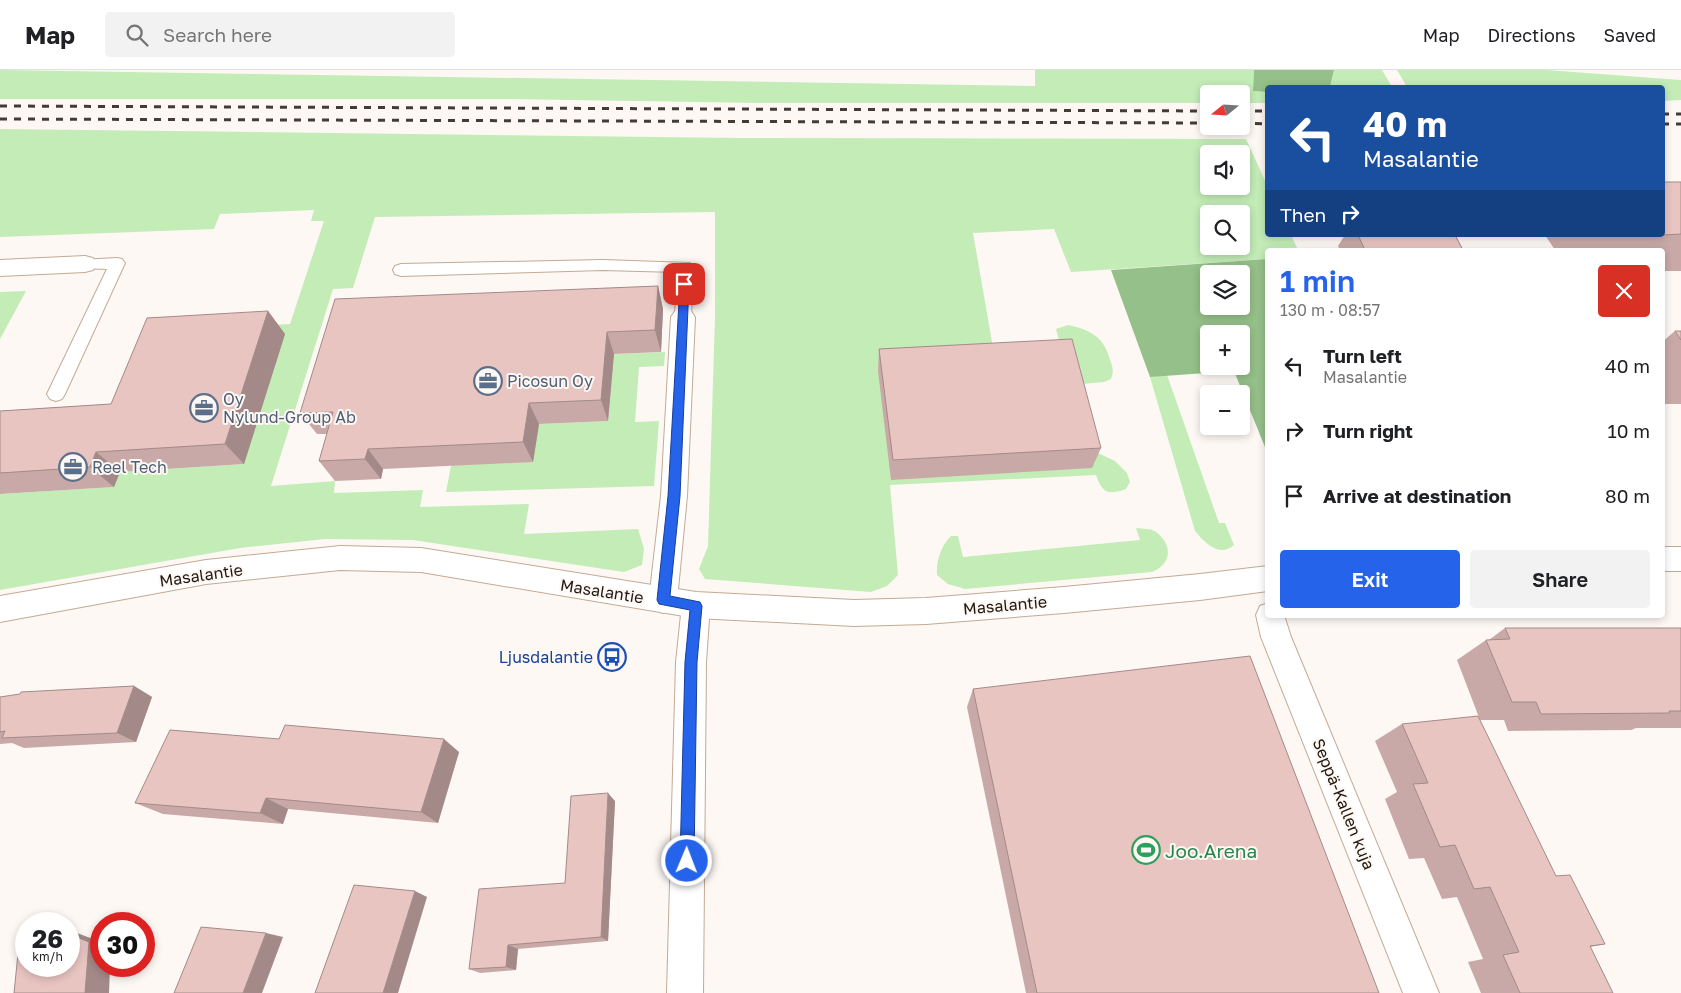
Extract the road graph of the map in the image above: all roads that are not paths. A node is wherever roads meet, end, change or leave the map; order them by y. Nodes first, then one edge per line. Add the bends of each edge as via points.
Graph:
1 (85, 264) joint
2 (0, 268) edge
3 (401, 270) dead end
4 (683, 317) joint
5 (56, 394) dead end
6 (1665, 559) edge
7 (1681, 559) edge
8 (1263, 578) edge
9 (663, 600) junction
10 (696, 606) junction
11 (0, 609) edge
12 (1271, 618) edge
13 (685, 993) edge
14 (1421, 993) edge

1 - 2 street
1 - 5 lane via 117,263
3 - 4 lane via 603,265 685,267
4 - 9 street via 674,496
6 - 7 street
8 - 10 street, Masalantie via 1181,589 926,611 806,612
9 - 10 street, Masalantie
9 - 11 street, Masalantie via 421,560 340,558 206,572
10 - 13 street via 691,662
12 - 14 street, Seppä-Kallen kuja

